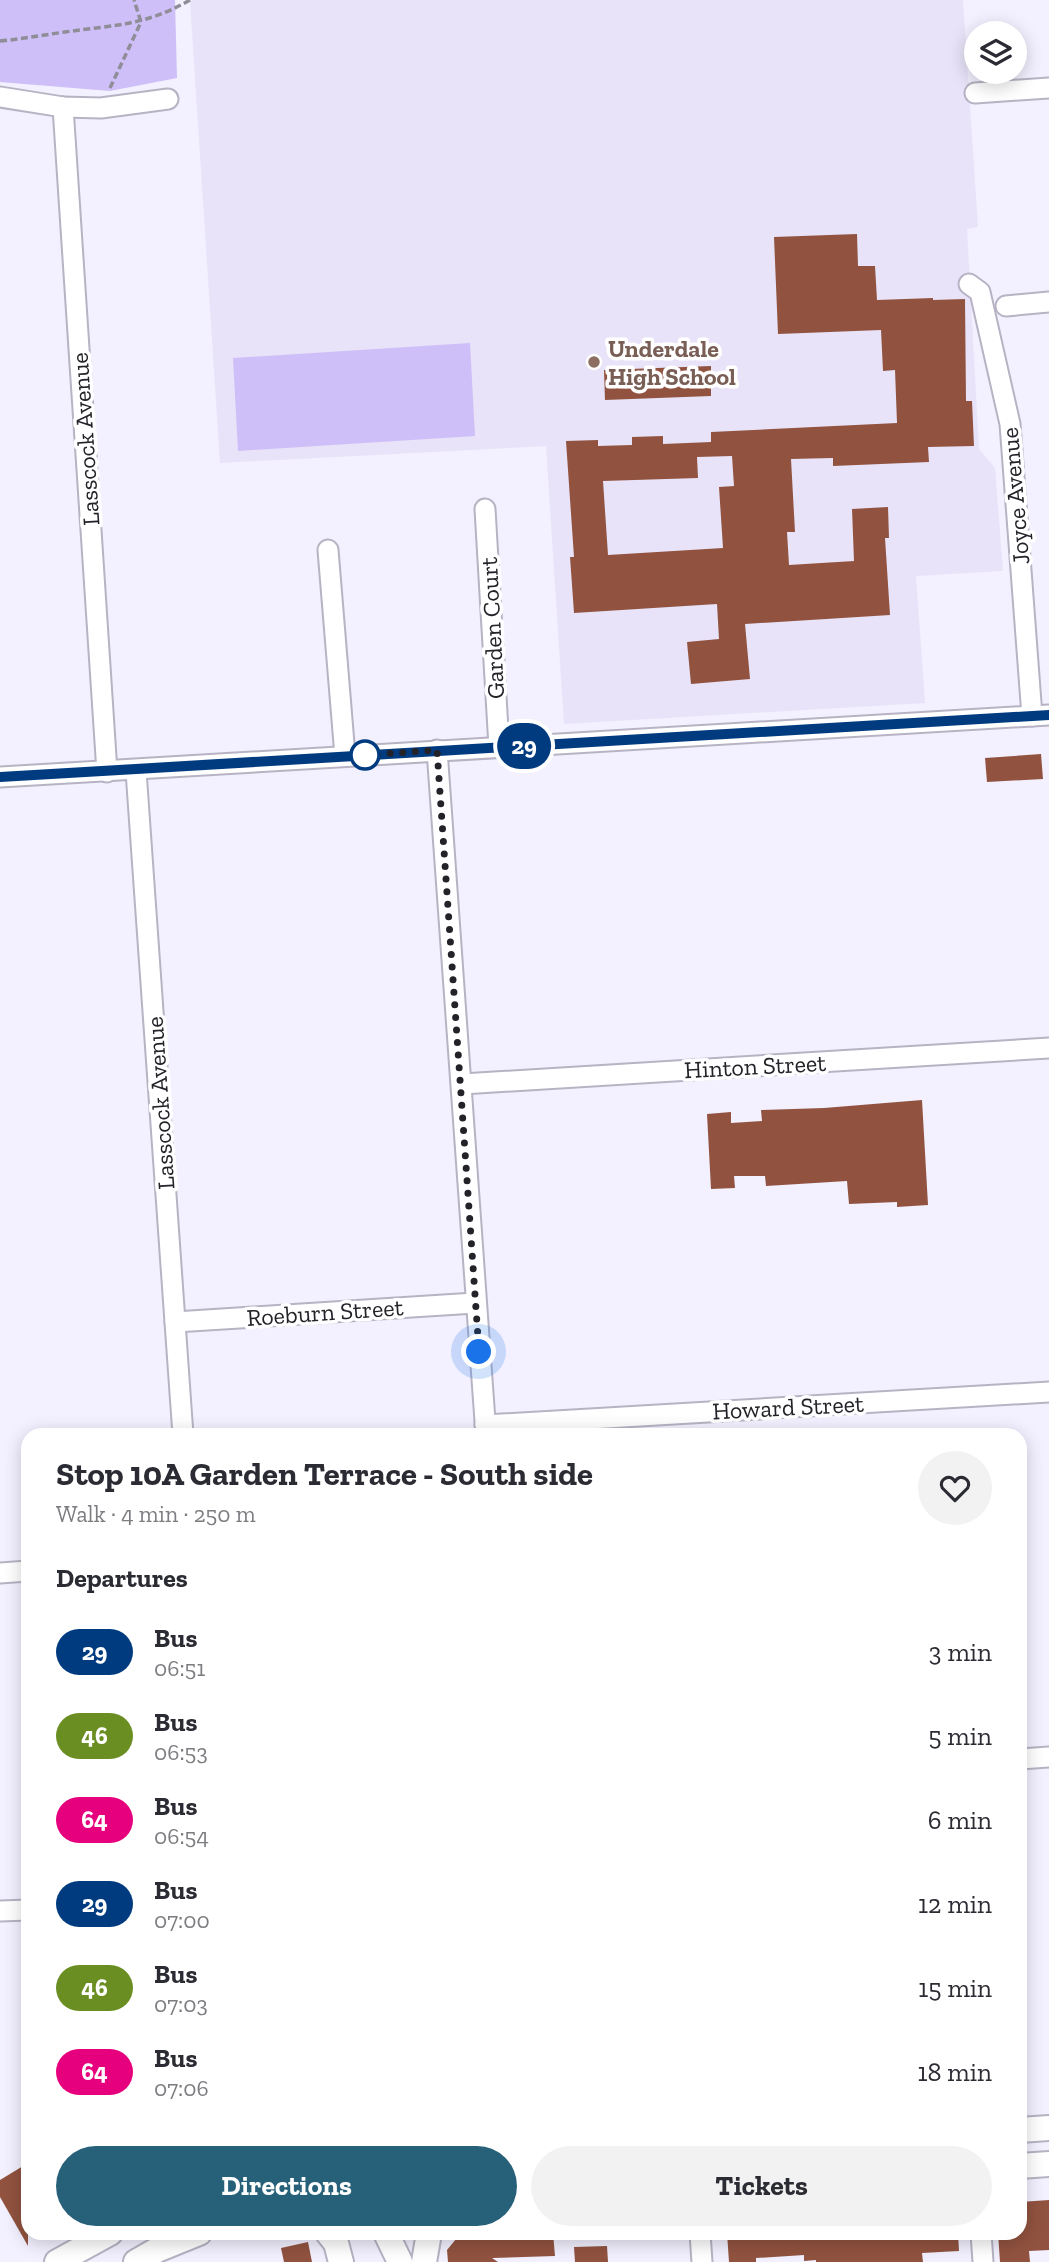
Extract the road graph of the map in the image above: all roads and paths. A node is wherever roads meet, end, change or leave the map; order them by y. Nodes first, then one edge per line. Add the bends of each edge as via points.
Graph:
1 (134, 0) edge
2 (190, 0) edge
3 (141, 22) junction
4 (0, 41) edge
5 (1049, 88) edge
6 (975, 93) dead end
7 (0, 97) edge
8 (168, 99) dead end
9 (63, 107) junction
10 (101, 108) junction
11 (969, 284) dead end
12 (1049, 302) edge
13 (1006, 306) dead end
14 (485, 509) dead end
15 (328, 550) dead end
16 (1040, 715) edge
17 (499, 747) junction
18 (437, 750) junction
19 (345, 756) junction
20 (136, 771) junction
21 (107, 772) junction
22 (0, 777) edge
23 (1049, 1048) edge
24 (461, 1084) junction
25 (475, 1303) junction
26 (175, 1322) junction
27 (1049, 1392) edge
28 (183, 1428) edge
29 (486, 1428) edge
30 (516, 1428) edge
31 (21, 1572) edge
32 (0, 1573) edge
33 (1049, 1757) edge
34 (1027, 1759) edge
35 (21, 1910) edge
36 (0, 1911) edge
37 (1049, 2128) edge
38 (1027, 2130) edge
39 (1049, 2164) edge
40 (1027, 2166) edge
41 (97, 2240) edge
42 (184, 2240) edge
43 (195, 2240) edge
44 (334, 2240) edge
45 (348, 2240) edge
46 (389, 2240) edge
47 (426, 2240) edge
48 (700, 2240) edge
49 (981, 2240) edge
50 (146, 2256) edge
51 (57, 2262) edge
52 (341, 2262) edge
53 (349, 2262) edge
54 (400, 2262) edge
55 (424, 2262) edge
56 (702, 2262) edge
57 (983, 2262) edge

1 - 3 path
2 - 3 path
3 - 4 path
3 - 10 path
5 - 6 street
7 - 9 street
8 - 10 street
9 - 10 street
9 - 21 street, Lasscock Avenue
11 - 16 street, Joyce Avenue via 980,292 1010,424
12 - 13 street
14 - 17 street, Garden Court
15 - 19 street
16 - 17 street
17 - 18 street
18 - 19 street
18 - 24 street
19 - 20 street
20 - 21 street
20 - 26 street, Lasscock Avenue
21 - 22 street
23 - 24 street, Hinton Street
24 - 25 street
25 - 26 street, Roeburn Street
25 - 29 street
26 - 28 street, Lasscock Avenue
27 - 30 street, Howard Street
31 - 32 street
33 - 34 street
35 - 36 street
37 - 38 main road
39 - 40 main road
41 - 51 main road
42 - 50 main road
43 - 50 main road
44 - 52 main road
45 - 53 main road
46 - 54 main road
47 - 55 main road
48 - 56 street
49 - 57 street

